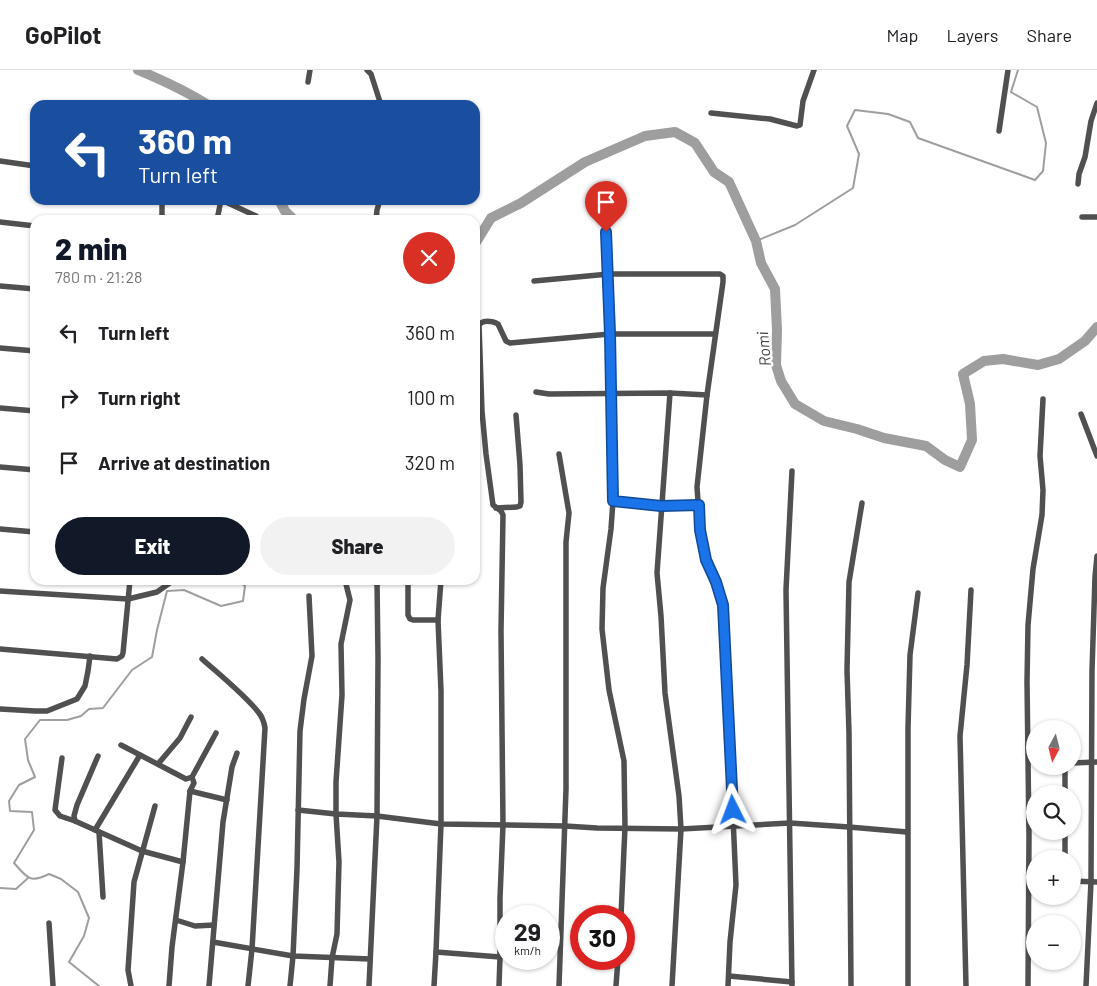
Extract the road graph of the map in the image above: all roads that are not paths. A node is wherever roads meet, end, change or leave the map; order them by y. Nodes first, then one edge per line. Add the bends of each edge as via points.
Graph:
1 (310, 70) edge
2 (367, 70) edge
3 (814, 70) edge
4 (1008, 70) edge
5 (308, 82) dead end
6 (379, 100) edge
7 (1097, 103) edge
8 (711, 113) dead end
9 (999, 131) dead end
10 (0, 161) edge
11 (30, 165) edge
12 (1078, 184) dead end
13 (232, 205) edge
14 (254, 215) edge
15 (1082, 217) dead end
16 (1097, 217) edge
17 (0, 222) edge
18 (30, 225) edge
19 (606, 232) dead end
20 (609, 274) junction
21 (534, 281) dead end
22 (0, 286) edge
23 (30, 289) edge
24 (480, 323) edge
25 (610, 334) junction
26 (715, 334) junction
27 (0, 348) edge
28 (30, 351) edge
29 (480, 386) edge
30 (536, 392) dead end
31 (610, 393) junction
32 (670, 393) junction
33 (707, 395) junction
34 (1043, 399) dead end
35 (0, 408) edge
36 (30, 411) edge
37 (1081, 414) dead end
38 (516, 415) dead end
39 (559, 454) dead end
40 (1097, 456) edge
41 (0, 466) edge
42 (30, 469) edge
43 (792, 471) dead end
44 (613, 501) junction
45 (862, 503) dead end
46 (699, 505) junction
47 (661, 506) junction
48 (496, 508) junction
49 (0, 529) edge
50 (30, 532) edge
51 (1097, 556) edge
52 (129, 585) edge
53 (167, 585) edge
54 (346, 585) edge
55 (376, 585) edge
56 (408, 585) edge
57 (441, 585) edge
58 (971, 590) dead end
59 (0, 591) edge
60 (918, 593) dead end
61 (309, 596) dead end
62 (128, 599) junction
63 (438, 620) junction
64 (0, 650) edge
65 (90, 656) junction
66 (202, 659) dead end
67 (0, 709) edge
68 (191, 716) dead end
69 (216, 733) dead end
70 (121, 745) dead end
71 (237, 753) dead end
72 (140, 755) junction
73 (98, 756) dead end
74 (62, 758) dead end
75 (1095, 762) edge
76 (1081, 763) edge
77 (158, 764) junction
78 (192, 777) junction
79 (190, 791) junction
80 (226, 800) junction
81 (155, 806) dead end
82 (298, 810) junction
83 (336, 814) junction
84 (377, 816) junction
85 (75, 821) junction
86 (790, 823) junction
87 (441, 824) junction
88 (503, 825) junction
89 (565, 826) junction
90 (734, 826) junction
91 (625, 827) junction
92 (849, 827) junction
93 (681, 829) junction
94 (97, 831) junction
95 (907, 832) junction
96 (142, 851) junction
97 (183, 862) junction
98 (1081, 881) edge
99 (1094, 882) edge
100 (103, 897) dead end
101 (500, 905) edge
102 (621, 905) edge
103 (176, 920) junction
104 (49, 923) dead end
105 (214, 926) junction
106 (213, 942) junction
107 (252, 949) junction
108 (436, 952) junction
109 (293, 956) junction
110 (495, 957) edge
111 (332, 958) junction
112 (370, 959) junction
113 (500, 970) edge
114 (617, 970) edge
115 (729, 976) junction
116 (792, 984) edge
117 (54, 986) edge
118 (131, 986) edge
119 (169, 986) edge
120 (210, 986) edge
121 (248, 986) edge
122 (290, 986) edge
123 (330, 986) edge
124 (369, 986) edge
125 (434, 986) edge
126 (499, 986) edge
127 (559, 986) edge
128 (616, 986) edge
129 (672, 986) edge
130 (728, 986) edge
131 (851, 986) edge
132 (908, 986) edge
133 (966, 986) edge
134 (1028, 986) edge
135 (1086, 986) edge

1 - 5 street
2 - 6 street
3 - 8 street via 803,101 800,125
4 - 9 street
7 - 12 street
10 - 11 street
13 - 14 street
15 - 16 street
17 - 18 street
19 - 20 street
20 - 21 street
20 - 25 street
20 - 26 street via 720,274 723,282
22 - 23 street
24 - 25 street via 495,322 510,343
25 - 26 street
25 - 31 street
26 - 33 street
27 - 28 street
29 - 48 street via 486,454
30 - 31 street
31 - 32 street
31 - 44 street
32 - 33 street
32 - 47 street
33 - 46 street via 697,487
34 - 134 street via 1040,456 1042,515 1033,569 1026,682
35 - 36 street
37 - 40 street
38 - 48 street via 521,502 517,507
39 - 89 street via 569,513 566,542
41 - 42 street
43 - 86 street via 786,590
44 - 47 street
44 - 91 street via 603,588 602,629 609,690 624,761
45 - 92 street via 849,582
46 - 47 street
46 - 90 street via 706,560 723,605
47 - 93 street via 657,573
48 - 88 street via 503,515
49 - 50 street
51 - 75 street via 1092,671
52 - 62 street
53 - 62 street via 157,592
54 - 83 street via 350,600 342,644
55 - 84 street
56 - 63 street via 410,619
57 - 63 street
58 - 133 street via 960,736
59 - 62 street
60 - 95 street via 910,655
61 - 82 street via 312,656 300,731
62 - 65 street via 122,656 117,659
63 - 87 street
64 - 65 street
65 - 67 street via 84,686 77,699 47,711
66 - 107 street via 245,698 264,721
68 - 77 street via 180,738
69 - 78 street
70 - 72 street
71 - 80 street
72 - 77 street
72 - 94 street
73 - 85 street via 77,805
74 - 85 street via 55,810 60,816
75 - 76 street
75 - 99 street
77 - 78 street via 186,779
78 - 79 street via 194,783
79 - 80 street
79 - 97 street
80 - 105 street
81 - 96 street
82 - 83 street
82 - 109 street
83 - 84 street
83 - 111 street via 339,862 337,934
84 - 87 street
84 - 112 street
85 - 94 street
86 - 90 street
86 - 92 street
86 - 116 street
87 - 88 street
87 - 108 street
88 - 89 street
88 - 101 street
89 - 91 street
89 - 127 street
90 - 93 street
90 - 115 street via 736,884
91 - 93 street
91 - 102 street
92 - 95 street
92 - 131 street
93 - 129 street
94 - 96 street
94 - 100 street
95 - 132 street
96 - 97 street
96 - 118 street via 134,882 128,970
97 - 103 street
98 - 99 street
99 - 135 street
103 - 105 street via 195,926
103 - 119 street
104 - 117 street
105 - 106 street
106 - 107 street
106 - 120 street
107 - 109 street
107 - 121 street
108 - 110 street
108 - 125 street
109 - 111 street
109 - 122 street
111 - 112 street
111 - 123 street
112 - 124 street
113 - 126 street
114 - 128 street
115 - 116 street
115 - 130 street

